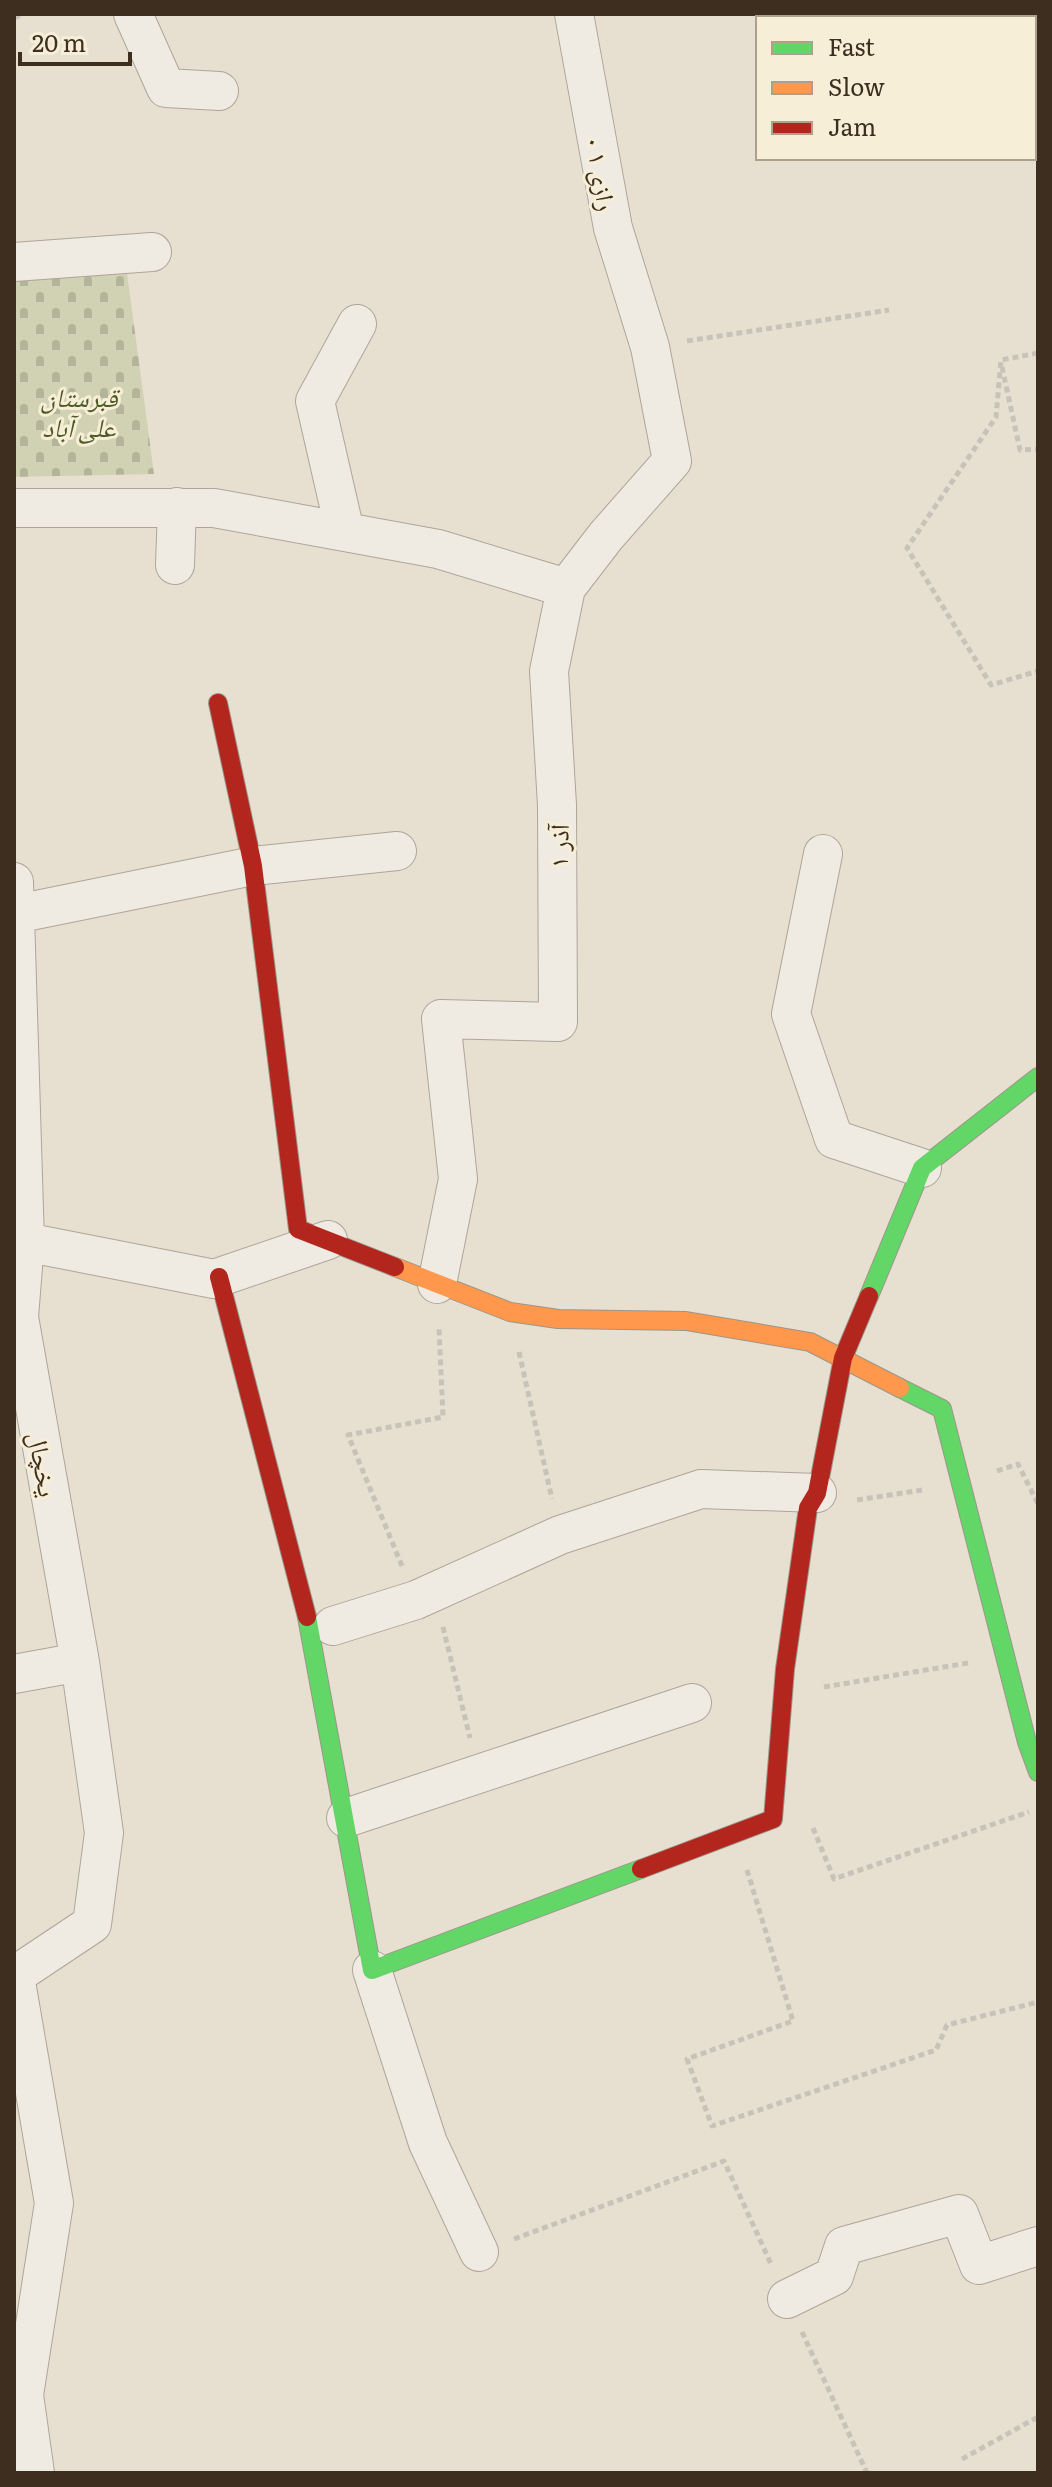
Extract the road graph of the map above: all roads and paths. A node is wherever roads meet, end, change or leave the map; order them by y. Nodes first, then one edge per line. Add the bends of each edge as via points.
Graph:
1 (24, 14) edge
2 (133, 14) edge
3 (574, 14) edge
4 (14, 18) edge
5 (219, 91) dead end
6 (152, 252) dead end
7 (14, 262) edge
8 (889, 310) dead end
9 (357, 324) dead end
10 (647, 338) junction
11 (1038, 353) edge
12 (1001, 360) junction
13 (1038, 449) edge
14 (177, 507) junction
15 (14, 508) edge
16 (345, 532) junction
17 (175, 565) dead end
18 (566, 588) junction
19 (1038, 671) edge
20 (218, 703) dead end
21 (397, 851) dead end
22 (823, 854) dead end
23 (253, 866) junction
24 (15, 898) edge
25 (1038, 1077) edge
26 (922, 1168) junction
27 (328, 1240) junction
28 (20, 1262) edge
29 (219, 1277) junction
30 (437, 1284) junction
31 (510, 1312) junction
32 (16, 1318) edge
33 (843, 1358) junction
34 (961, 1484) junction
35 (813, 1501) junction
36 (1038, 1504) edge
37 (560, 1535) junction
38 (425, 1596) junction
39 (333, 1626) dead end
40 (1005, 1656) junction
41 (80, 1662) junction
42 (14, 1674) edge
43 (784, 1694) junction
44 (692, 1703) dead end
45 (1038, 1772) edge
46 (478, 1775) junction
47 (1038, 1809) edge
48 (346, 1818) junction
49 (773, 1819) junction
50 (736, 1834) junction
51 (372, 1970) junction
52 (14, 1976) edge
53 (1038, 2002) edge
54 (1038, 2246) edge
55 (479, 2252) joint
56 (787, 2299) junction
57 (1038, 2417) edge
58 (962, 2459) dead end
59 (35, 2473) edge
60 (867, 2473) edge

1 - 4 path
2 - 5 street via 166,88
3 - 10 street, رازی ۱ ۰ via 613,228
6 - 7 street
8 - 10 path
9 - 16 street via 315,401
10 - 18 street, آذر ۱ via 672,461
11 - 12 path
12 - 13 path via 1020,450
12 - 19 path via 996,417 907,548 991,685
14 - 15 street
14 - 16 street via 214,508
14 - 17 street
16 - 18 street via 438,549
18 - 30 street, آذر ۱ via 549,671 557,805 558,1022 441,1019 458,1179
20 - 23 street
21 - 23 street
22 - 26 street via 791,1014 834,1139
23 - 24 street
23 - 27 street via 298,1229
24 - 28 street, یخچال
25 - 26 street
26 - 33 street
27 - 29 street
27 - 30 street
28 - 29 street
28 - 32 street, یخچال
29 - 48 street via 311,1631
30 - 31 street
30 - 38 path via 443,1417 348,1435
31 - 33 street via 558,1319 686,1321 810,1342
31 - 37 path
32 - 41 street, یخچال
33 - 34 street via 942,1409
33 - 35 street
34 - 35 path
34 - 36 path via 1018,1464
34 - 40 street
35 - 37 street via 701,1489
35 - 43 street
37 - 38 street
38 - 39 street
38 - 46 path
40 - 43 path
40 - 45 street
41 - 42 street
41 - 52 street, یخچال via 104,1833 92,1924
43 - 49 street
44 - 46 street
46 - 48 street
47 - 49 path via 834,1879 809,1819
48 - 51 street
49 - 50 street
50 - 51 street
50 - 53 path via 793,2021 687,2059 712,2126 936,2050 947,2025
51 - 55 street via 428,2143
52 - 59 street via 54,2203 24,2395
54 - 56 street via 979,2265 959,2214 844,2246 834,2276
55 - 56 path via 724,2161
56 - 60 path
57 - 58 path

